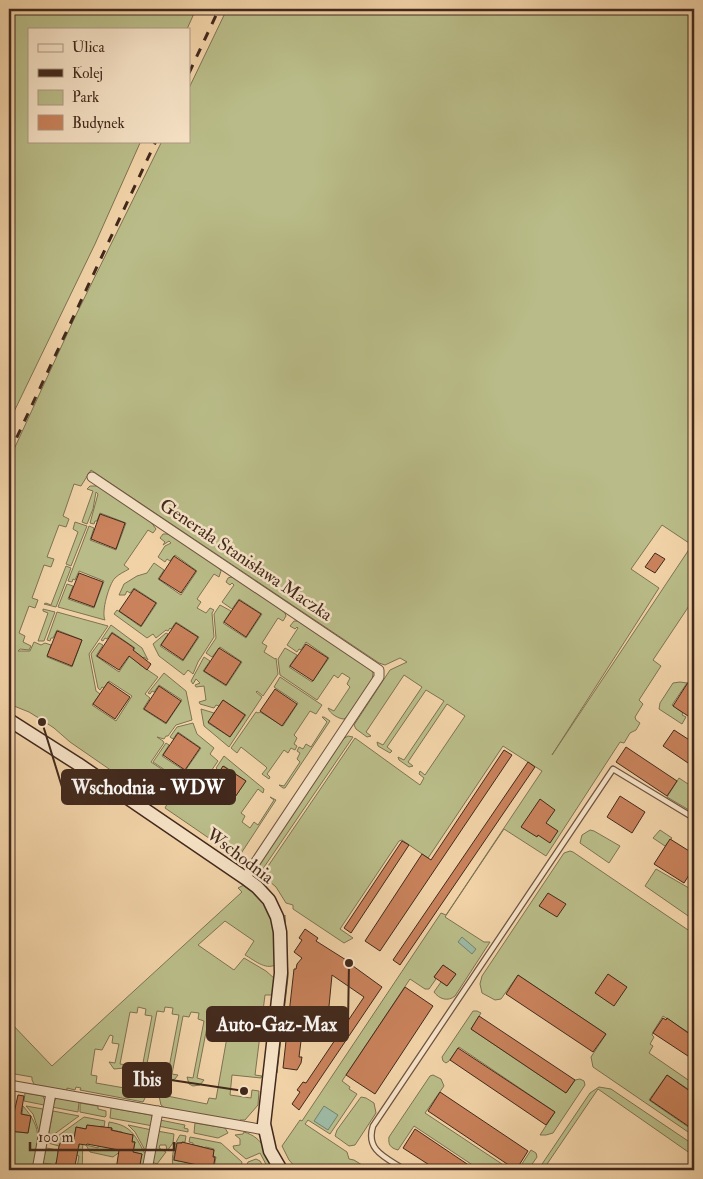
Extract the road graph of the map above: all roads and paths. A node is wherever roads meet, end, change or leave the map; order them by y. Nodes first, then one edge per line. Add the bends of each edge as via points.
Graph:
1 (92, 477) dead end
2 (9, 720) edge
3 (694, 818) edge
4 (244, 878) junction
5 (9, 1085) edge
6 (51, 1093) junction
7 (158, 1111) junction
8 (265, 1130) junction
9 (37, 1170) edge
10 (147, 1170) edge
11 (280, 1170) edge
12 (405, 1170) edge

1 - 4 street, Generała Stanisława Maczka via 376,667 380,673
2 - 4 street, Wschodnia
3 - 12 lane via 613,769 373,1126 370,1135 375,1150
4 - 8 street, Wschodnia via 273,906 281,942 281,974
5 - 6 street
6 - 7 street
6 - 9 street
7 - 8 street
7 - 10 street
8 - 11 street, Wschodnia via 270,1151

